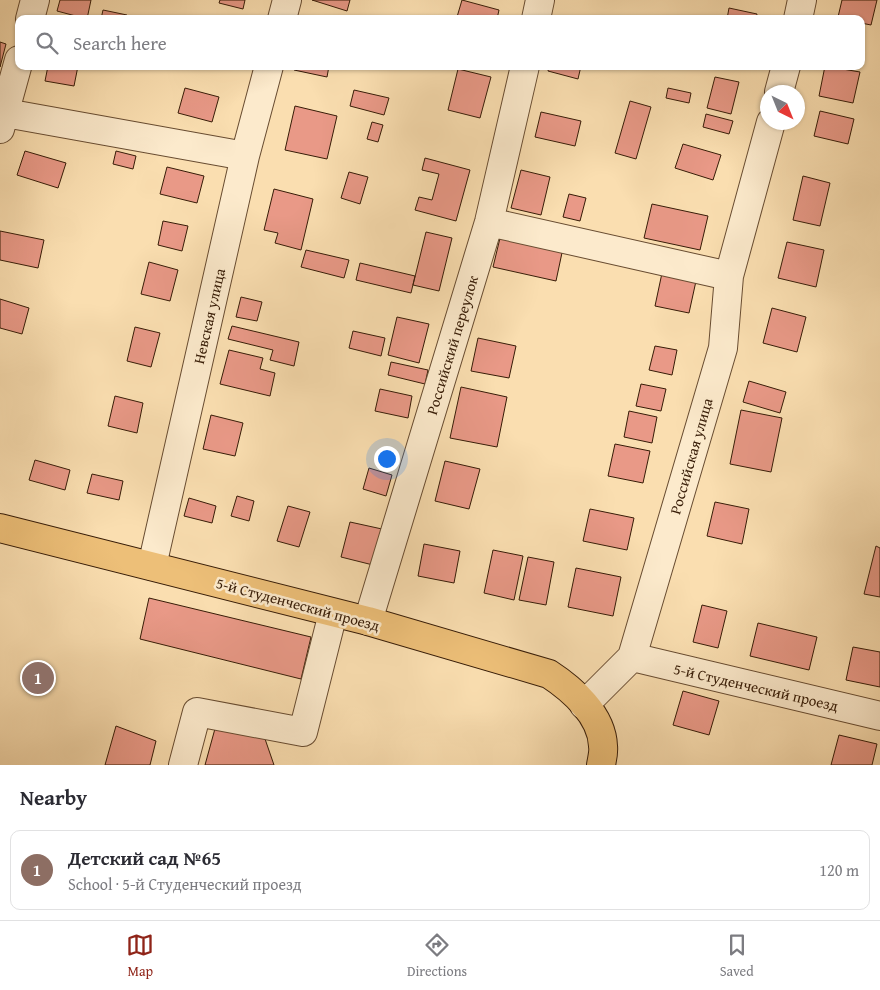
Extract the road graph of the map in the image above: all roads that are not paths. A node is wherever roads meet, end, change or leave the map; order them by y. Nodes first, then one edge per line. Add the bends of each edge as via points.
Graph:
1 (35, 0) edge
2 (287, 0) edge
3 (540, 0) edge
4 (802, 0) edge
5 (31, 15) edge
6 (283, 15) edge
7 (537, 15) edge
8 (799, 15) edge
9 (16, 70) edge
10 (268, 70) edge
11 (524, 70) edge
12 (785, 70) edge
13 (781, 85) edge
14 (2, 118) edge
15 (769, 130) edge
16 (245, 156) junction
17 (489, 222) junction
18 (729, 276) junction
19 (0, 528) edge
20 (152, 566) junction
21 (333, 613) junction
22 (368, 621) junction
23 (632, 657) junction
24 (584, 705) junction
25 (880, 716) edge
26 (183, 765) edge
27 (601, 765) edge

1 - 5 street
2 - 6 street
3 - 7 street
4 - 8 street
9 - 14 street
10 - 16 street, Невская улица
11 - 17 street, Российский переулок
12 - 13 street
14 - 16 street
15 - 18 street, Российская улица
16 - 20 street, Невская улица
17 - 18 street
17 - 22 street, Российский переулок
18 - 23 street, Российская улица via 723,348
19 - 20 main road, 5-й Студенческий проезд
20 - 21 main road, 5-й Студенческий проезд
21 - 22 main road, 5-й Студенческий проезд
21 - 26 street via 303,732 197,712
22 - 24 main road, 5-й Студенческий проезд via 548,674 569,688
23 - 24 street, Российская улица
23 - 25 street, 5-й Студенческий проезд
24 - 27 main road via 597,723 603,745

